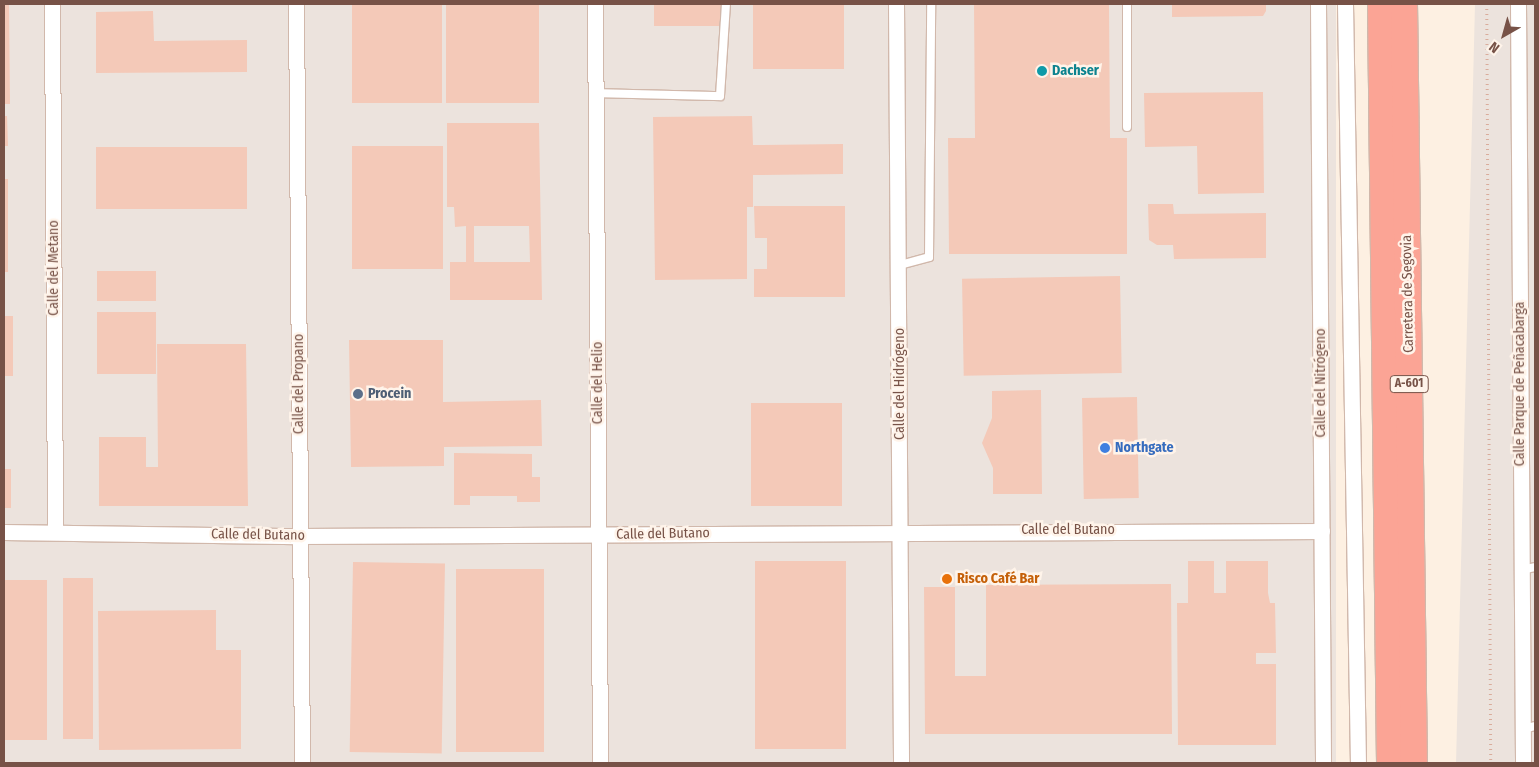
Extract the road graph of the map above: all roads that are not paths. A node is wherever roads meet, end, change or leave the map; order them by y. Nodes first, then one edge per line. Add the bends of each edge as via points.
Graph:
1 (52, 4) edge
2 (296, 4) edge
3 (595, 4) edge
4 (726, 4) edge
5 (896, 4) edge
6 (931, 4) edge
7 (1127, 4) edge
8 (1318, 4) edge
9 (1345, 4) edge
10 (1382, 4) edge
11 (1404, 4) edge
12 (1518, 4) edge
13 (596, 93) junction
14 (1127, 127) dead end
15 (900, 265) junction
16 (899, 531) junction
17 (1322, 531) junction
18 (4, 532) edge
19 (55, 532) junction
20 (599, 535) junction
21 (300, 536) junction
22 (1528, 568) edge
23 (1529, 644) edge
24 (1529, 728) edge
25 (302, 763) edge
26 (600, 763) edge
27 (901, 763) edge
28 (1323, 763) edge
29 (1358, 763) edge
30 (1390, 763) edge
31 (1414, 763) edge
32 (1523, 763) edge

1 - 19 street, Calle del Metano
2 - 21 street, Calle del Propano
3 - 13 street, Calle del Helio
4 - 13 lane via 720,96
5 - 15 street, Calle del Hidrógeno
6 - 15 lane via 929,257
7 - 14 lane
8 - 17 street, Calle del Nitrógeno
9 - 29 street
10 - 30 highway, Carretera de Segovia / A-601
11 - 31 highway, Carretera de Segovia / A-601
12 - 22 street, Calle Parque de Peñacabarga
13 - 20 street, Calle del Helio
15 - 16 street, Calle del Hidrógeno
16 - 17 street, Calle del Butano
16 - 20 street, Calle del Butano
16 - 27 street, Calle del Hidrógeno
17 - 28 street, Calle del Nitrógeno
18 - 19 street, Calle del Butano
19 - 21 street, Calle del Butano
20 - 21 street, Calle del Butano
20 - 26 street, Calle del Helio
21 - 25 street, Calle del Propano
22 - 23 street, Calle Parque de Peñacabarga
23 - 24 street, Calle Parque de Peñacabarga
24 - 32 street, Calle Parque de Peñacabarga

